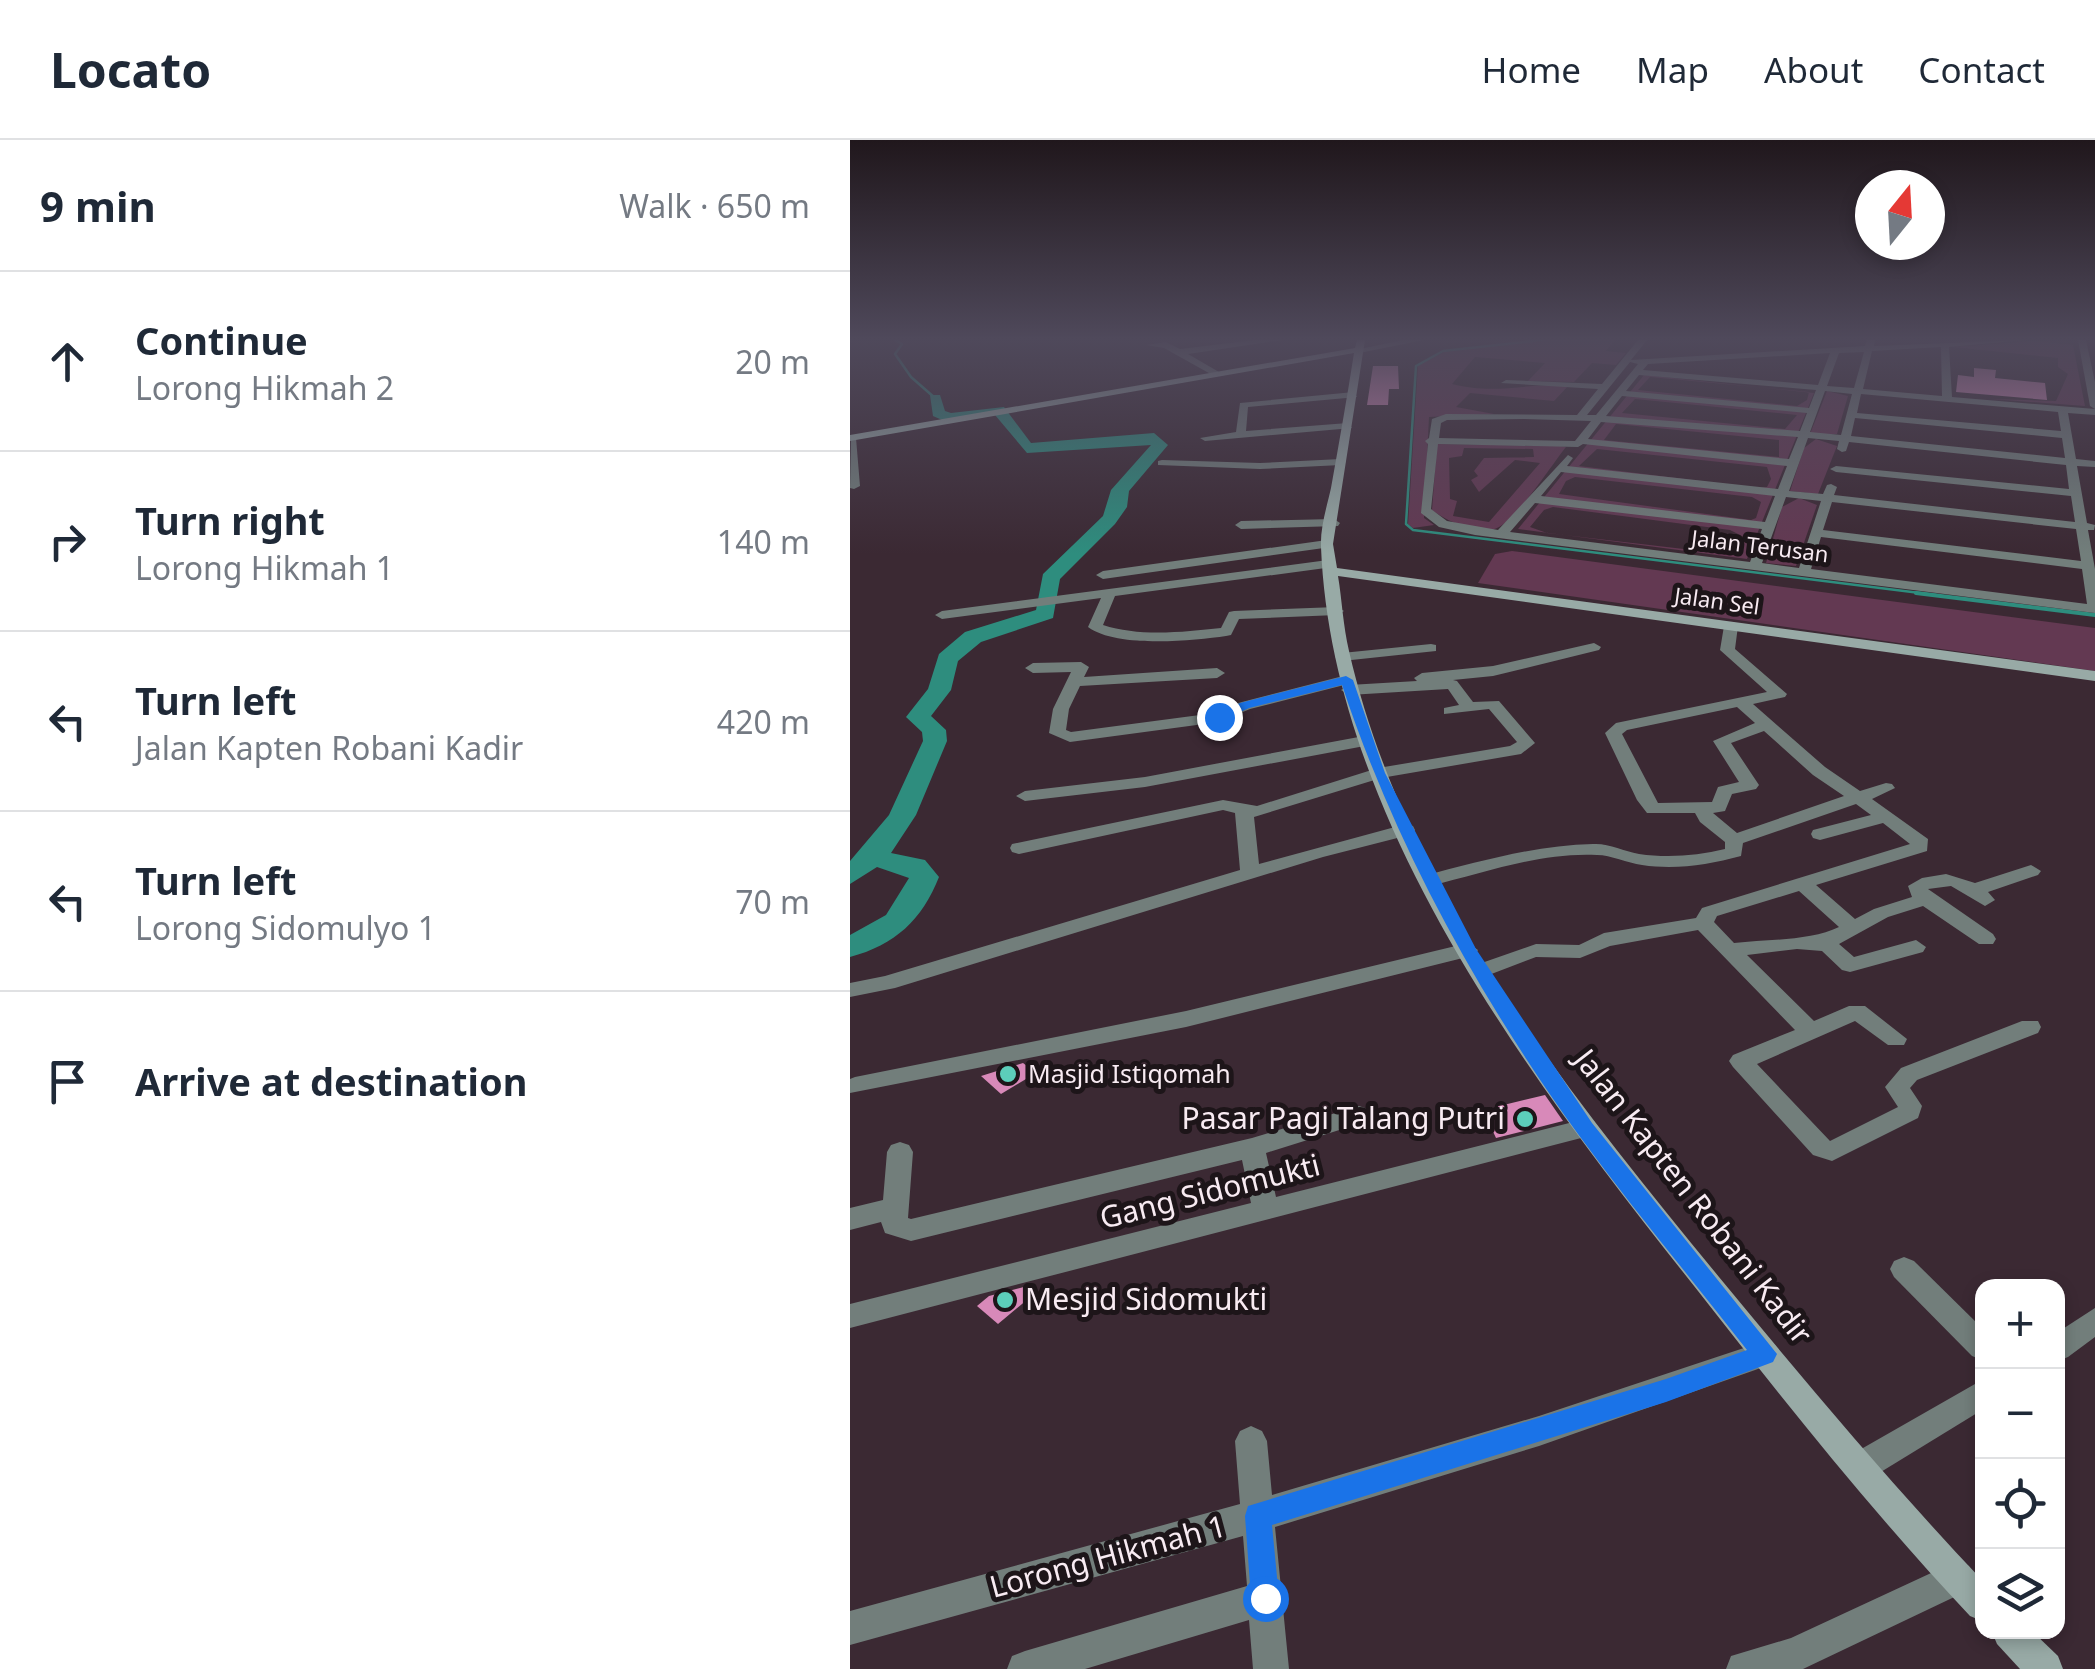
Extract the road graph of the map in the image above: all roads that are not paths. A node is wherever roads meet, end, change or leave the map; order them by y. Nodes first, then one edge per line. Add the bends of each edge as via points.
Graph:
1 (1001, 411) edge
2 (1260, 411) edge
3 (1351, 411) edge
4 (1586, 411) edge
5 (1606, 411) edge
6 (1813, 411) edge
7 (1852, 411) edge
8 (2062, 411) edge
9 (1851, 415) junction
10 (1582, 416) junction
11 (1602, 417) junction
12 (1348, 426) junction
13 (1269, 432) junction
14 (1241, 434) junction
15 (2066, 435) junction
16 (1803, 436) junction
17 (850, 438) edge
18 (1205, 438) dead end
19 (1298, 440) dead end
20 (1844, 440) junction
21 (1345, 441) junction
22 (1430, 441) junction
23 (1579, 443) junction
24 (1341, 462) junction
25 (2070, 462) junction
26 (1162, 463) dead end
27 (1792, 463) junction
28 (1234, 464) junction
29 (2095, 464) edge
30 (1560, 469) junction
31 (1836, 469) junction
32 (854, 486) dead end
33 (2076, 492) junction
34 (1783, 494) junction
35 (1828, 498) junction
36 (1535, 499) junction
37 (1230, 514) dead end
38 (1334, 524) junction
39 (1241, 525) junction
40 (1770, 526) junction
41 (2088, 526) edge
42 (1502, 534) junction
43 (1816, 534) junction
44 (1328, 544) junction
45 (1262, 552) junction
46 (1754, 564) junction
47 (2088, 566) junction
48 (1330, 568) junction
49 (1804, 571) junction
50 (1103, 575) dead end
51 (1110, 592) junction
52 (2095, 608) edge
53 (1337, 611) junction
54 (942, 615) dead end
55 (1732, 626) junction
56 (1432, 648) dead end
57 (1594, 648) dead end
58 (1397, 652) junction
59 (1034, 668) dead end
60 (1217, 673) dead end
61 (1346, 676) junction
62 (2095, 676) edge
63 (1448, 680) junction
64 (1076, 682) junction
65 (1421, 682) junction
66 (1743, 704) junction
67 (1469, 708) junction
68 (1450, 711) dead end
69 (1764, 725) junction
70 (1364, 741) junction
71 (1378, 773) junction
72 (1886, 788) dead end
73 (1025, 796) dead end
74 (1861, 800) junction
75 (1702, 808) junction
76 (1244, 812) junction
77 (1883, 816) junction
78 (1406, 830) junction
79 (1820, 834) dead end
80 (1734, 840) junction
81 (1019, 848) dead end
82 (2031, 871) dead end
83 (1250, 872) junction
84 (1430, 880) junction
85 (1803, 884) junction
86 (1926, 899) junction
87 (1704, 923) junction
88 (1853, 928) junction
89 (1986, 939) dead end
90 (1826, 943) junction
91 (1916, 947) dead end
92 (1728, 950) junction
93 (1474, 961) junction
94 (850, 990) edge
95 (2030, 1027) dead end
96 (1811, 1032) junction
97 (1896, 1040) dead end
98 (855, 1086) dead end
99 (1359, 1115) dead end
100 (1585, 1128) junction
101 (1252, 1148) junction
102 (900, 1152) dead end
103 (895, 1208) junction
104 (1266, 1212) junction
105 (850, 1220) edge
106 (1904, 1268) dead end
107 (850, 1316) edge
108 (2092, 1329) edge
109 (1975, 1340) edge
110 (2065, 1344) edge
111 (1765, 1354) junction
112 (1975, 1398) edge
113 (1251, 1441) dead end
114 (1860, 1467) junction
115 (1258, 1516) junction
116 (1957, 1578) junction
117 (1975, 1597) edge
118 (1265, 1598) junction
119 (850, 1628) edge
120 (2016, 1639) edge
121 (1025, 1669) edge
122 (1271, 1669) edge
123 (1744, 1669) edge
124 (2045, 1669) edge

1 - 17 main road
2 - 14 street via 1243,414
3 - 12 main road, Jalan Kapten Robani Kadir
4 - 10 street
5 - 11 street
6 - 16 street
7 - 9 street
8 - 15 street
9 - 15 street
9 - 20 street
10 - 11 street
10 - 22 street via 1446,417 1436,420
11 - 16 street
11 - 23 street
12 - 13 street
12 - 21 main road, Jalan Kapten Robani Kadir
13 - 14 street
13 - 28 street via 1267,441 1239,444
14 - 18 street
15 - 25 street
16 - 20 street
16 - 27 street
17 - 32 street
19 - 21 street
20 - 25 street
20 - 31 street
21 - 24 main road, Jalan Kapten Robani Kadir
22 - 23 street
22 - 42 street, Jalan Terusan via 1425,510 1450,526
23 - 27 street
23 - 30 street
24 - 28 street
24 - 38 main road, Jalan Kapten Robani Kadir
25 - 29 street
25 - 33 street
26 - 28 street
27 - 34 street
30 - 34 street
30 - 36 street
31 - 33 street
31 - 35 street
33 - 41 street
34 - 35 street
34 - 40 street
35 - 41 street
35 - 43 street
36 - 40 street
36 - 42 street
37 - 39 street
38 - 39 street
38 - 44 main road, Jalan Kapten Robani Kadir
39 - 45 street
40 - 46 street
41 - 47 street
42 - 46 street, Jalan Terusan
43 - 47 street
43 - 49 street
44 - 45 street
44 - 48 main road, Jalan Kapten Robani Kadir
45 - 50 street
46 - 49 street, Jalan Terusan
47 - 52 street
48 - 51 street
48 - 53 main road, Jalan Kapten Robani Kadir
48 - 55 main road, Jalan Sel
49 - 52 street, Jalan Terusan
51 - 53 street via 1095,627 1108,634 1190,637 1228,631 1234,615
51 - 54 street
53 - 61 main road, Jalan Kapten Robani Kadir
55 - 62 main road, Jalan Sel
55 - 66 street via 1727,650 1779,692
56 - 58 street
57 - 63 street
58 - 61 street
58 - 65 street via 1404,666 1418,668
59 - 64 street via 1079,666
60 - 64 street
61 - 64 street via 1219,717 1062,736 1062,708
61 - 65 street
61 - 70 main road, Jalan Kapten Robani Kadir
63 - 65 street
63 - 67 street
66 - 69 street
66 - 75 street via 1614,731 1653,809
67 - 68 street
67 - 71 street via 1493,704 1527,743
69 - 74 street
69 - 75 street via 1722,739 1750,784 1724,791 1719,807
70 - 71 main road, Jalan Kapten Robani Kadir
70 - 73 street via 1145,782
71 - 76 street
71 - 78 main road, Jalan Kapten Robani Kadir
72 - 74 street
74 - 77 street
74 - 80 street
75 - 80 street
76 - 81 street via 1223,804
76 - 83 street
77 - 79 street
77 - 85 street via 1919,839 1918,848
78 - 83 street
78 - 84 main road, Jalan Kapten Robani Kadir
80 - 84 street via 1734,852 1702,859 1571,850
82 - 86 street via 1980,895 1947,878 1918,886
83 - 94 street
84 - 93 main road, Jalan Kapten Robani Kadir
85 - 87 street via 1710,912
85 - 88 street
86 - 88 street
86 - 89 street
87 - 92 street
87 - 93 street via 1604,940 1567,954 1541,950
88 - 90 street
90 - 91 street via 1850,965
90 - 92 street
92 - 96 street
93 - 98 street
93 - 100 main road, Jalan Kapten Robani Kadir
95 - 96 street via 1909,1074 1898,1084 1910,1106 1905,1116 1832,1152 1741,1061
96 - 97 street via 1857,1011
99 - 101 street
100 - 104 street, Gang Sidomukti
100 - 111 main road, Jalan Kapten Robani Kadir
101 - 103 street via 922,1228 897,1228
101 - 104 street
102 - 103 street
103 - 105 street
104 - 107 street, Gang Sidomukti
106 - 109 street
108 - 110 street
111 - 114 main road, Jalan Kapten Robani Kadir
111 - 115 street, Lorong Hikmah 1
112 - 114 street
113 - 115 street
114 - 116 main road, Jalan Kapten Robani Kadir
115 - 118 street
115 - 119 street, Lorong Hikmah 1
116 - 117 main road, Jalan Kapten Robani Kadir
116 - 123 street via 1794,1654
118 - 121 street
118 - 122 street
120 - 124 main road

